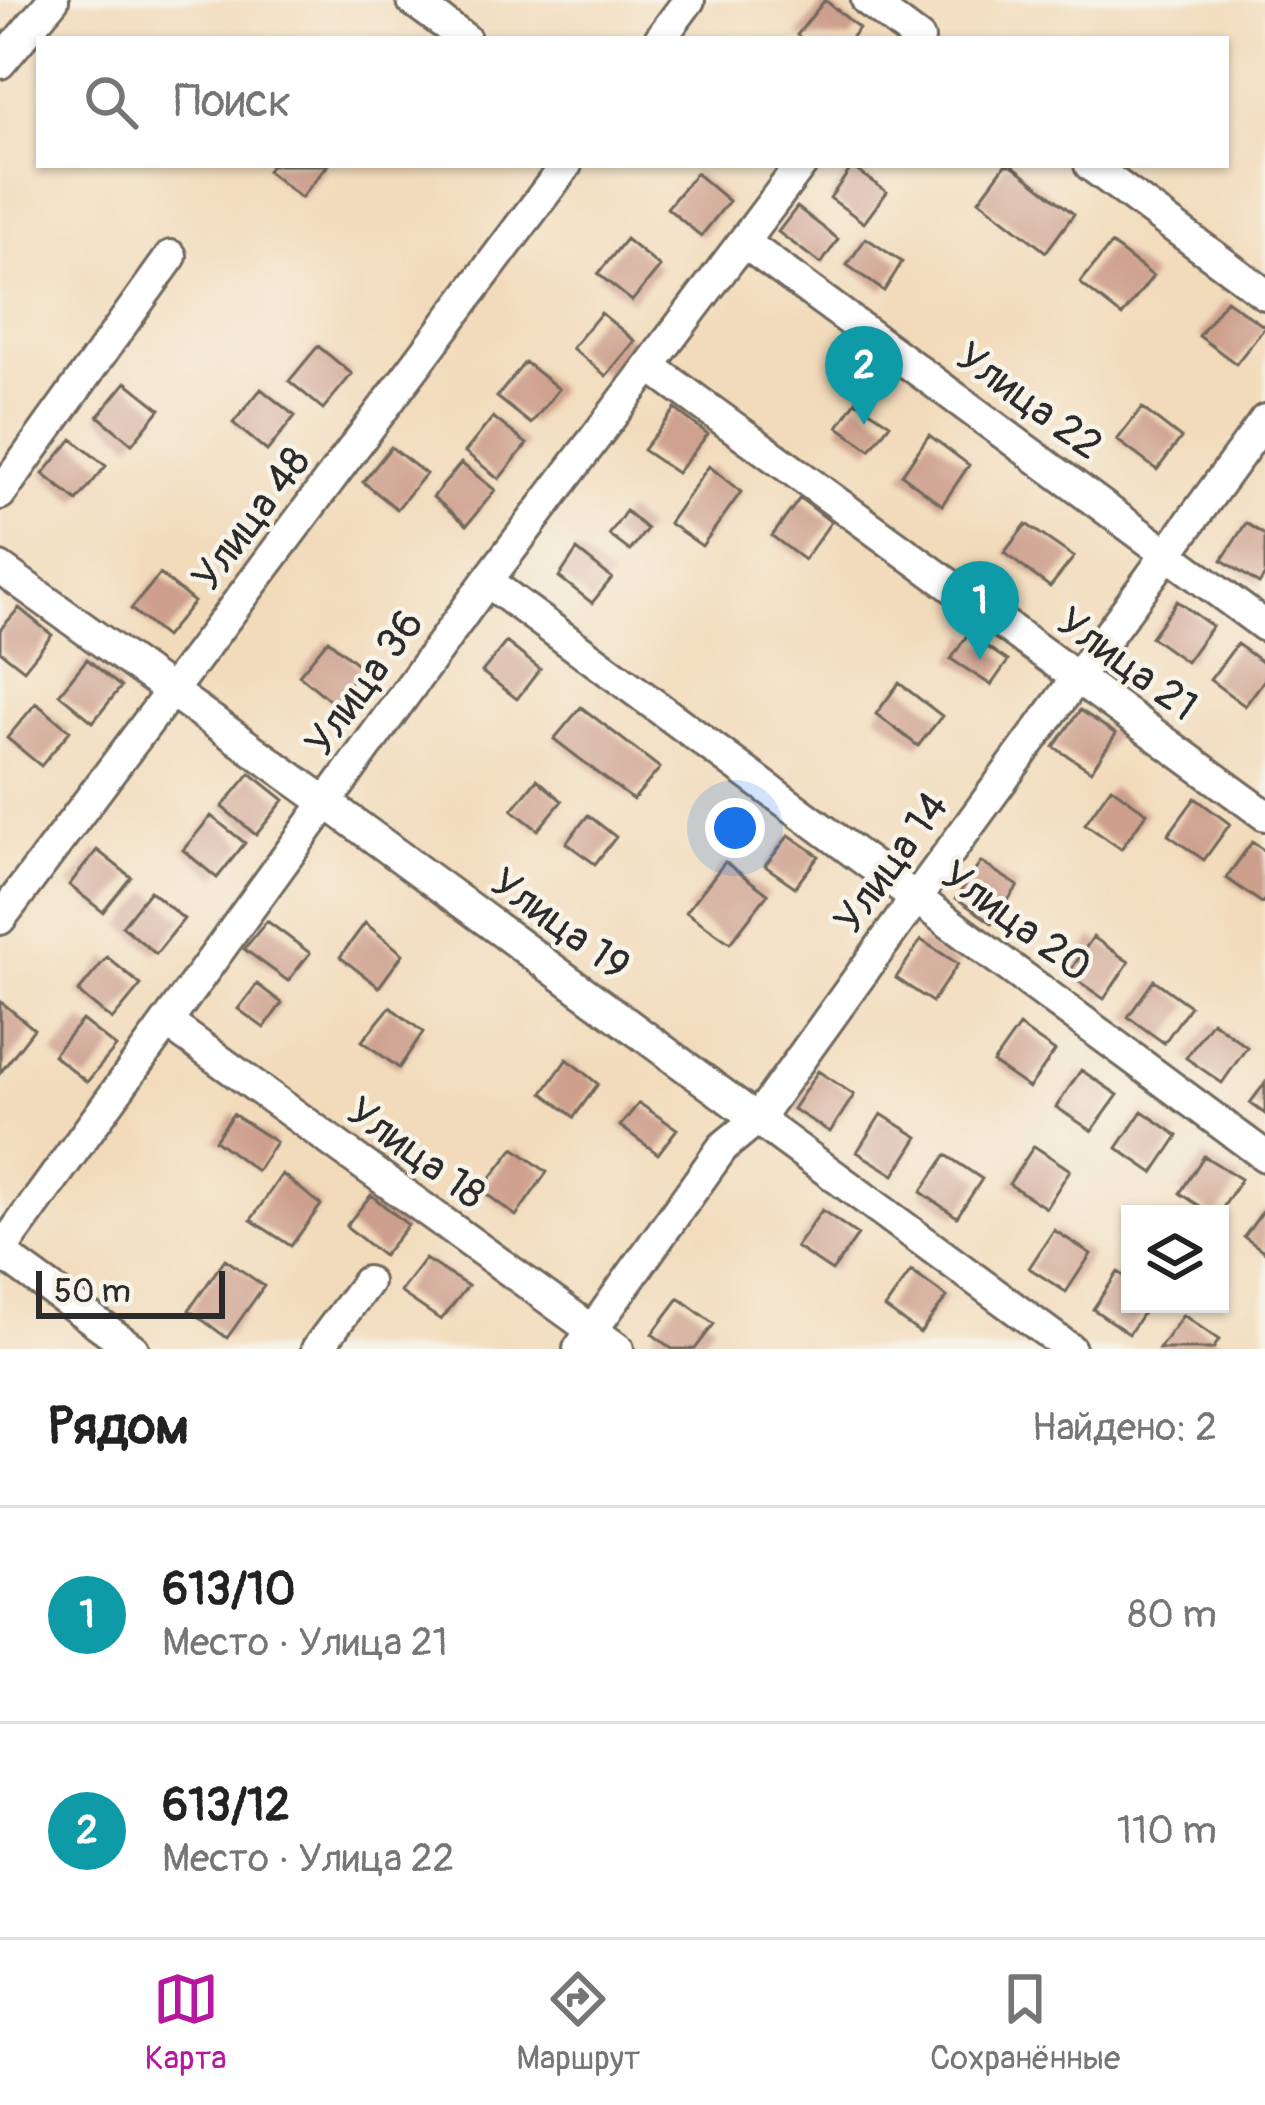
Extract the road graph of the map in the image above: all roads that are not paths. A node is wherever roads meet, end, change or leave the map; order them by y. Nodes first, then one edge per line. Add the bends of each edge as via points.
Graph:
1 (53, 0) edge
2 (412, 0) edge
3 (689, 0) edge
4 (867, 0) edge
5 (905, 35) edge
6 (461, 36) edge
7 (662, 36) edge
8 (0, 63) edge
9 (564, 168) edge
10 (799, 168) edge
11 (1094, 168) edge
12 (745, 243) junction
13 (171, 256) dead end
14 (1265, 294) edge
15 (651, 367) junction
16 (1265, 420) edge
17 (0, 494) edge
18 (1167, 554) junction
19 (2, 573) edge
20 (487, 581) junction
21 (1265, 626) edge
22 (1076, 677) junction
23 (172, 692) junction
24 (328, 804) junction
25 (1265, 815) edge
26 (916, 898) junction
27 (0, 919) edge
28 (168, 1023) junction
29 (758, 1119) junction
30 (1265, 1156) edge
31 (0, 1252) edge
32 (367, 1282) dead end
33 (597, 1343) edge
34 (133, 1349) edge
35 (317, 1349) edge
36 (1070, 1349) edge

1 - 8 street
2 - 6 street
3 - 7 street
4 - 5 street
9 - 23 street, Улица 48
10 - 12 street, Улица 36
11 - 14 street
12 - 15 street, Улица 36
12 - 18 street, Улица 22
13 - 17 street
15 - 20 street, Улица 36
15 - 22 street, Улица 21
16 - 18 street, Улица 14
18 - 21 street, Улица 22
18 - 22 street, Улица 14
19 - 23 street, Улица 19
20 - 24 street, Улица 36
20 - 26 street, Улица 20
22 - 25 street, Улица 21
22 - 26 street, Улица 14
23 - 24 street, Улица 19
23 - 27 street, Улица 48
24 - 28 street, Улица 36
24 - 29 street, Улица 19
26 - 29 street, Улица 14
26 - 30 street, Улица 20
28 - 31 street, Улица 36
28 - 33 street, Улица 18
29 - 33 street, Улица 14 via 723,1148
29 - 36 street, Улица 19
31 - 34 street
32 - 35 street

